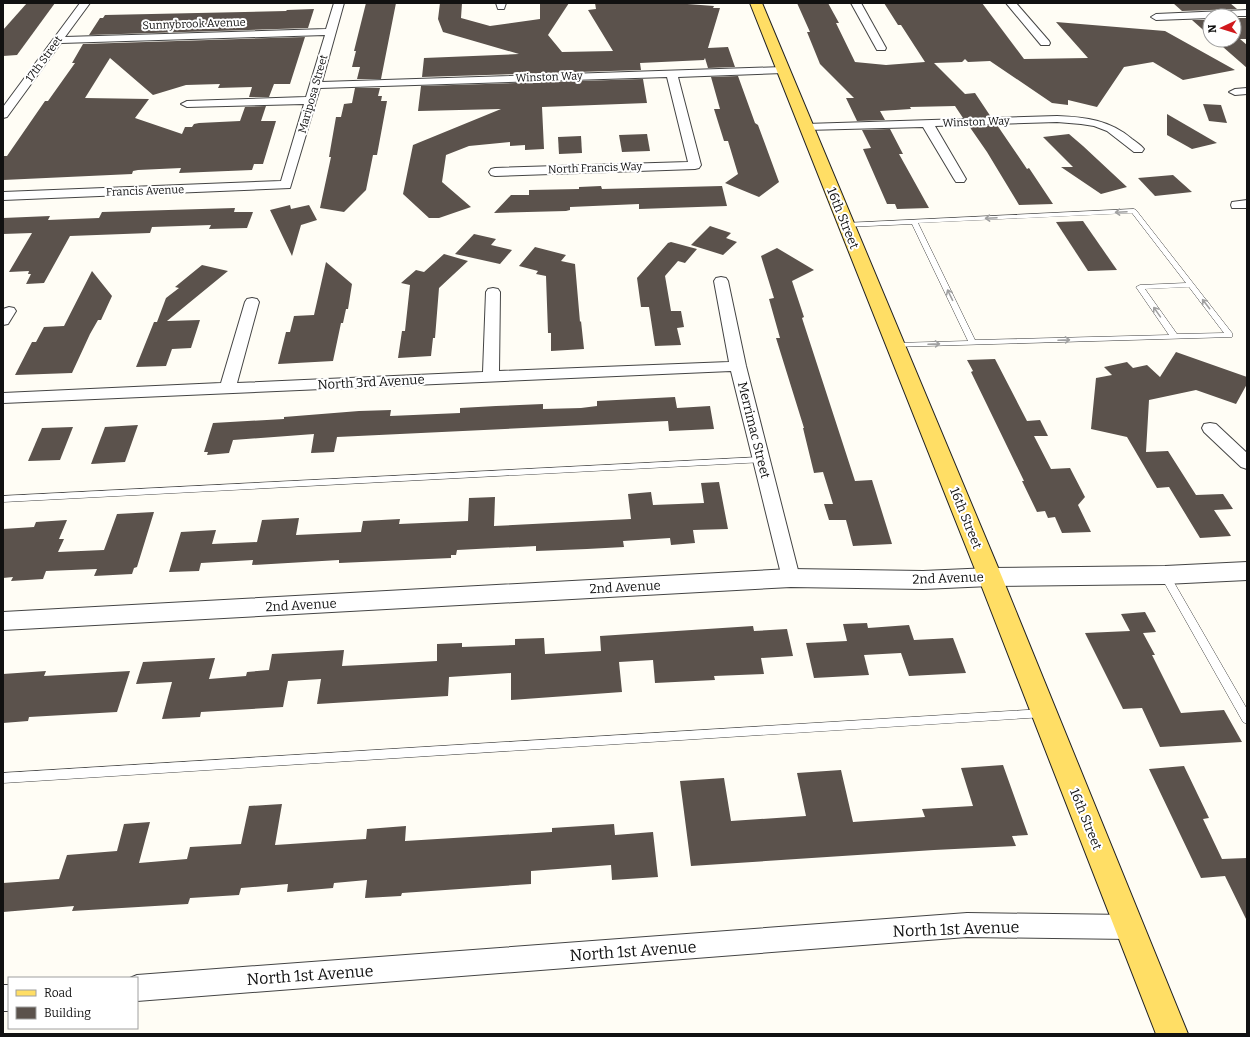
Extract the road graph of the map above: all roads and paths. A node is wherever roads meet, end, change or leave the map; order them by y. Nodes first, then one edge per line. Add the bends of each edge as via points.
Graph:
1 (85, 3) edge
2 (339, 3) edge
3 (756, 3) edge
4 (856, 3) edge
5 (1011, 3) edge
6 (1247, 13) edge
7 (1156, 17) dead end
8 (331, 32) junction
9 (58, 40) junction
10 (1045, 43) dead end
11 (882, 48) dead end
12 (783, 70) junction
13 (672, 74) junction
14 (316, 85) junction
15 (1247, 91) edge
16 (1235, 92) dead end
17 (311, 100) junction
18 (187, 104) dead end
19 (3, 115) edge
20 (927, 124) junction
21 (806, 127) junction
22 (1138, 149) dead end
23 (495, 172) dead end
24 (960, 179) dead end
25 (286, 185) joint
26 (3, 196) edge
27 (914, 222) junction
28 (846, 225) junction
29 (721, 281) dead end
30 (1191, 286) junction
31 (493, 292) dead end
32 (252, 302) dead end
33 (1174, 336) junction
34 (973, 343) junction
35 (895, 345) junction
36 (738, 366) junction
37 (491, 377) junction
38 (228, 388) junction
39 (3, 398) edge
40 (1210, 428) dead end
41 (762, 460) junction
42 (1247, 463) edge
43 (3, 498) edge
44 (1247, 571) edge
45 (1165, 575) junction
46 (990, 577) junction
47 (790, 578) junction
48 (3, 621) edge
49 (1044, 712) junction
50 (1247, 719) edge
51 (3, 778) edge
52 (1129, 927) junction
53 (138, 988) edge
54 (1172, 1034) edge

1 - 9 street, 17th Street
2 - 8 street, Mariposa Street
3 - 12 main road, 16th Street
4 - 11 street
5 - 10 street
6 - 7 street
8 - 9 street, Sunnybrook Avenue
8 - 14 street, Mariposa Street
9 - 19 street, 17th Street
12 - 13 street, Winston Way
12 - 21 main road, 16th Street
13 - 14 street, Winston Way
13 - 23 street, North Francis Way via 695,165
14 - 17 street, Mariposa Street
15 - 16 street
17 - 18 street
17 - 25 street, Mariposa Street
20 - 21 street, Winston Way
20 - 22 street, Winston Way via 1079,120 1100,124 1117,132
20 - 24 street
21 - 28 main road, 16th Street
25 - 26 street, Francis Avenue
27 - 28 lane
30 -> 27 lane via 1134,211
34 -> 27 lane
28 - 35 main road, 16th Street
29 - 36 street, Merrimac Street
33 -> 30 lane via 1140,287
33 -> 30 lane via 1230,335
31 - 37 street
32 - 38 street
34 -> 33 lane
35 -> 34 lane
35 - 46 main road, 16th Street
36 - 37 street, North 3rd Avenue
36 - 41 street, Merrimac Street
37 - 38 street, North 3rd Avenue
38 - 39 street, North 3rd Avenue
40 - 42 street
41 - 43 lane
41 - 47 street, Merrimac Street
44 - 45 street, 2nd Avenue
45 - 46 street, 2nd Avenue
45 - 50 lane
46 - 47 street, 2nd Avenue via 923,580
46 - 49 main road, 16th Street
47 - 48 street, 2nd Avenue
49 - 51 lane
49 - 52 main road, 16th Street
52 - 53 street, North 1st Avenue via 967,925
52 - 54 main road, 16th Street

